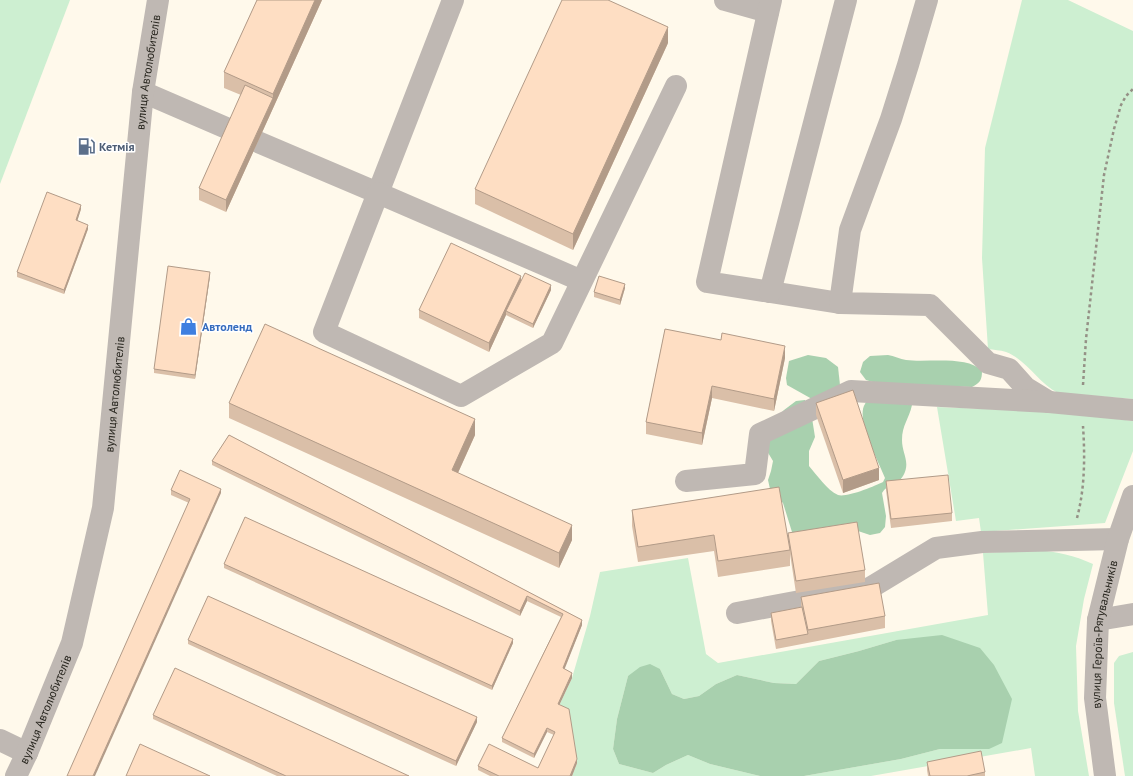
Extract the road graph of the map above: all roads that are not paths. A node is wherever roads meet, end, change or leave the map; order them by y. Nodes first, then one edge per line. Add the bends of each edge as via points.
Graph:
1 (158, 0) edge
2 (453, 0) edge
3 (725, 0) edge
4 (846, 0) edge
5 (927, 0) edge
6 (769, 6) edge
7 (676, 86) dead end
8 (143, 92) junction
9 (231, 130) edge
10 (258, 142) edge
11 (378, 193) junction
12 (582, 281) junction
13 (770, 292) junction
14 (840, 302) junction
15 (1049, 402) junction
16 (1133, 410) edge
17 (686, 481) dead end
18 (1133, 496) edge
19 (1118, 539) junction
20 (737, 613) dead end
21 (1133, 614) edge
22 (1098, 620) junction
23 (0, 740) edge
24 (27, 753) junction
25 (16, 776) edge
26 (1105, 776) edge

1 - 8 street, вулиця Автолюбителів
2 - 11 street
3 - 6 street
4 - 13 street
5 - 14 street via 891,119 850,230
6 - 13 street via 707,282
7 - 12 street
8 - 9 street
8 - 24 street, вулиця Автолюбителів via 103,508 72,643
10 - 11 street
11 - 12 street
11 - 12 street via 324,332 461,396 552,343
13 - 14 street
14 - 15 street via 930,305 988,363 1009,369 1026,388
15 - 16 street
15 - 17 street via 851,391 760,434 756,474
18 - 19 street, вулиця Героїв-Рятувальників
19 - 20 street via 982,542 936,548 870,588
19 - 22 street, вулиця Героїв-Рятувальників
21 - 22 street
22 - 26 street, вулиця Героїв-Рятувальників via 1095,698
23 - 24 street
24 - 25 street, вулиця Автолюбителів

